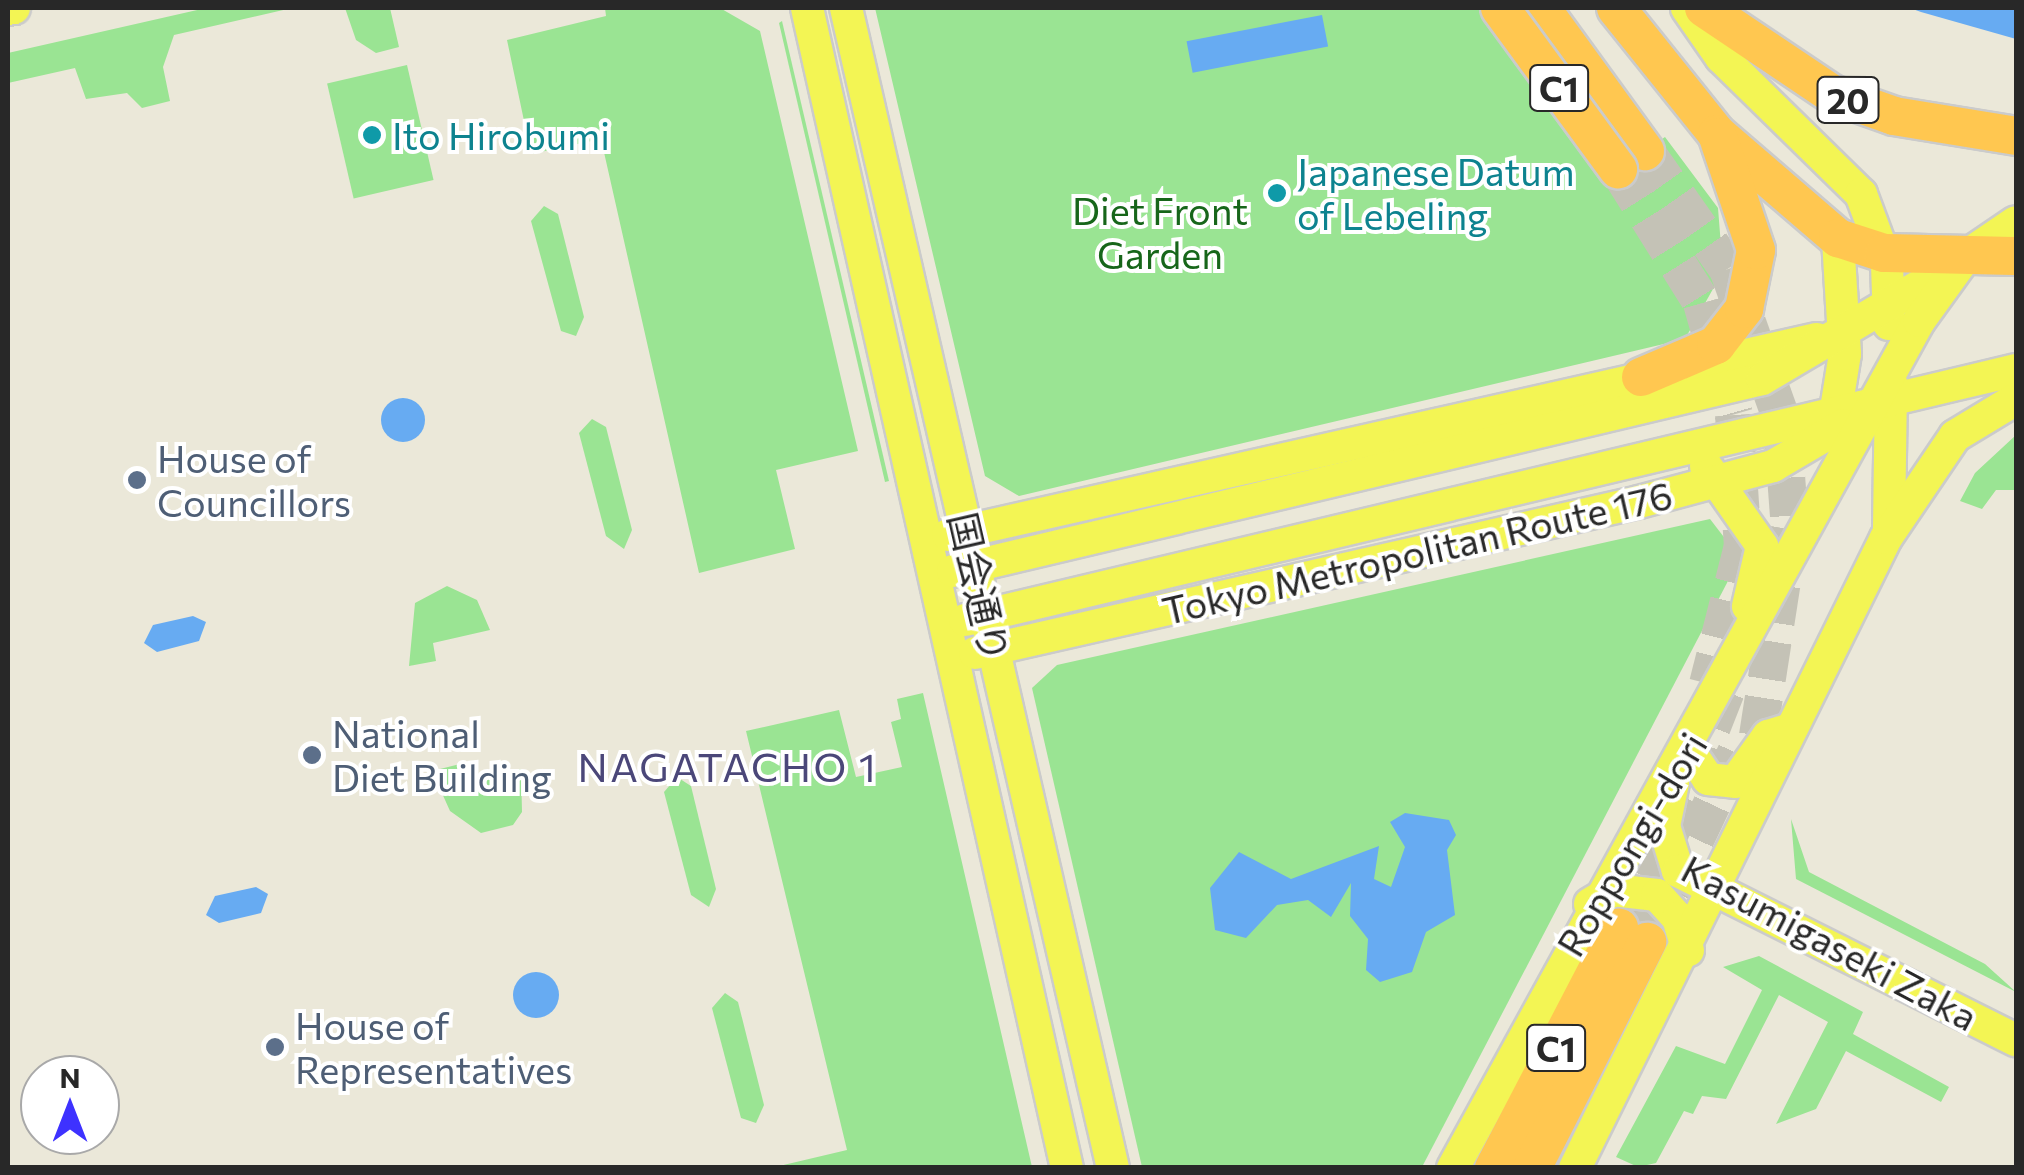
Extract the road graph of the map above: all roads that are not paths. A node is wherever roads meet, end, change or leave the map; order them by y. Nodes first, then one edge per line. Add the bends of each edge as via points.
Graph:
1 (846, 8) edge
2 (1500, 8) edge
3 (1541, 8) edge
4 (1616, 8) edge
5 (1687, 8) edge
6 (1704, 8) edge
7 (806, 15) edge
8 (1717, 134) junction
9 (2016, 136) edge
10 (2016, 222) edge
11 (1838, 238) junction
12 (1884, 253) junction
13 (1966, 256) junction
14 (2016, 256) edge
15 (1888, 309) junction
16 (1845, 333) junction
17 (1891, 369) junction
18 (2016, 370) edge
19 (1640, 377) junction
20 (1762, 379) junction
21 (2016, 399) edge
22 (1854, 410) junction
23 (1675, 455) junction
24 (1722, 480) junction
25 (967, 531) junction
26 (1886, 538) junction
27 (924, 540) junction
28 (975, 566) junction
29 (932, 576) junction
30 (986, 616) junction
31 (944, 625) junction
32 (994, 648) junction
33 (952, 658) junction
34 (1792, 728) junction
35 (1687, 752) junction
36 (1716, 887) junction
37 (1617, 916) junction
38 (1688, 951) junction
39 (2016, 1040) edge
40 (1067, 1168) edge
41 (1112, 1168) edge
42 (1453, 1168) edge
43 (1494, 1168) edge
44 (1532, 1168) edge
45 (1575, 1168) edge

1 - 25 main road, 国会通り
2 - 3 highway, C1, bridge via 1632,160
4 - 8 highway
5 - 12 main road via 1734,71 1848,178
6 - 9 highway, 20 via 1832,94 1894,116
7 - 27 main road, 国会通り
8 - 11 highway
8 - 19 highway via 1756,250 1744,309 1716,344
10 - 13 main road
11 - 12 highway
11 - 16 main road, Roppongi-dori
12 - 13 highway
12 - 15 main road
13 - 14 highway
13 - 15 main road
13 - 17 main road
15 - 16 main road
15 - 17 main road
16 - 19 main road
16 - 20 main road
16 - 22 main road, Roppongi-dori
17 - 22 main road
18 - 22 main road, Tokyo Metropolitan Route 176
19 - 25 main road
20 - 22 main road
20 - 28 main road
21 - 26 main road via 1955,436
22 - 23 main road, Tokyo Metropolitan Route 176
22 - 24 main road, Tokyo Metropolitan Route 176 via 1772,466
22 - 26 main road via 1893,464
22 - 35 main road, Roppongi-dori via 1810,520
23 - 24 main road
23 - 30 main road, Tokyo Metropolitan Route 176
24 - 32 main road, Tokyo Metropolitan Route 176
24 - 35 main road via 1763,555
25 - 27 main road
25 - 28 main road, 国会通り
26 - 34 main road
27 - 29 main road, 国会通り
28 - 29 main road
28 - 30 main road, 国会通り
29 - 31 main road, 国会通り
30 - 31 main road, Tokyo Metropolitan Route 176
30 - 32 main road, 国会通り
31 - 33 main road, 国会通り
32 - 33 main road, Tokyo Metropolitan Route 176
32 - 41 main road, 国会通り
33 - 40 main road, 国会通り
34 - 35 main road via 1768,736 1735,782 1708,779
34 - 36 main road
35 - 36 main road, Kasumigaseki Zaka via 1666,853 1678,870
35 - 37 main road, Roppongi-dori
36 - 37 main road via 1664,873
36 - 38 main road
36 - 39 main road, Kasumigaseki Zaka
37 - 38 main road via 1666,902
37 - 42 main road, Roppongi-dori
37 - 43 highway, C1
37 - 44 highway, C1
38 - 45 main road

